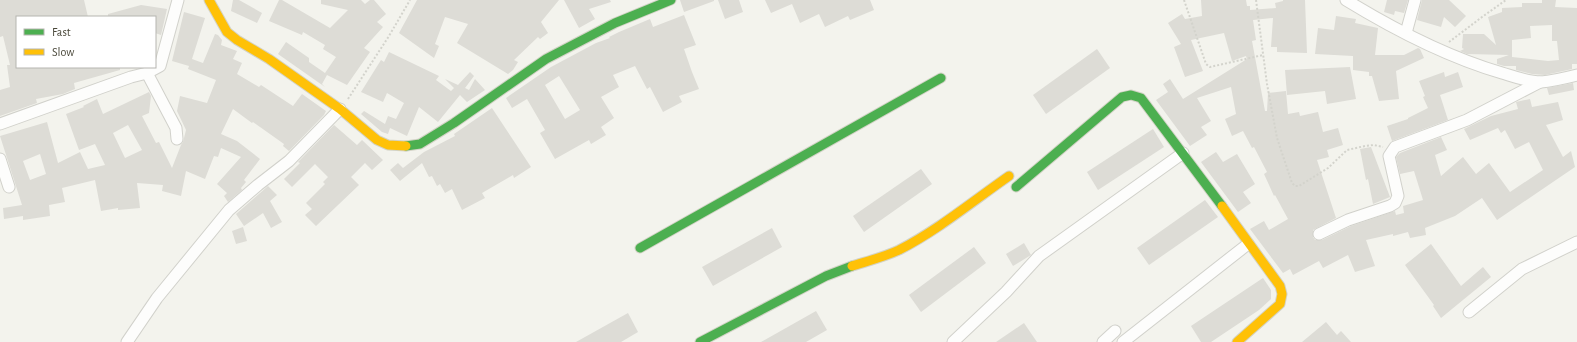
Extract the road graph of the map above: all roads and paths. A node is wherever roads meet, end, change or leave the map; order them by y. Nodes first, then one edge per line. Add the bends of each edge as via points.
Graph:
1 (178, 0) edge
2 (209, 0) edge
3 (410, 0) edge
4 (671, 0) edge
5 (1184, 0) edge
6 (1256, 0) edge
7 (1415, 0) edge
8 (1506, 0) edge
9 (1349, 1) edge
10 (1406, 33) junction
11 (1439, 50) junction
12 (1263, 55) junction
13 (147, 73) junction
14 (1577, 75) edge
15 (941, 78) dead end
16 (1540, 82) junction
17 (340, 110) junction
18 (0, 124) edge
19 (177, 139) dead end
20 (1392, 150) junction
21 (1183, 153) junction
22 (0, 159) edge
23 (1008, 176) dead end
24 (8, 187) dead end
25 (1016, 187) dead end
26 (1319, 234) dead end
27 (1577, 242) edge
28 (1248, 244) junction
29 (640, 248) dead end
30 (1469, 312) dead end
31 (1115, 331) dead end
32 (127, 342) edge
33 (700, 342) edge
34 (954, 342) edge
35 (1103, 342) edge
36 (1124, 342) edge
37 (1237, 342) edge

1 - 13 street via 160,66
2 - 17 street via 227,32
3 - 17 path via 363,78
4 - 17 street via 615,23 546,59 420,144 388,145 362,129
5 - 12 path via 1206,64 1210,67
6 - 12 path
7 - 10 street
8 - 11 path
9 - 10 street
10 - 11 street
11 - 16 street via 1498,72
12 - 20 path via 1277,138 1295,186 1321,174 1347,150 1374,145
13 - 18 street
13 - 19 street via 176,128
14 - 16 street
15 - 29 street
16 - 20 street via 1467,120
17 - 32 street via 289,161 229,210 157,298
20 - 26 street via 1389,156 1398,196 1395,203 1348,220
21 - 25 street via 1141,98 1131,95 1122,98
21 - 28 street
21 - 34 street via 1039,256
22 - 24 street
23 - 33 street via 924,235 898,250 828,275
27 - 30 street via 1522,269
28 - 36 street
28 - 37 street via 1280,286 1282,294 1280,304
31 - 35 street

